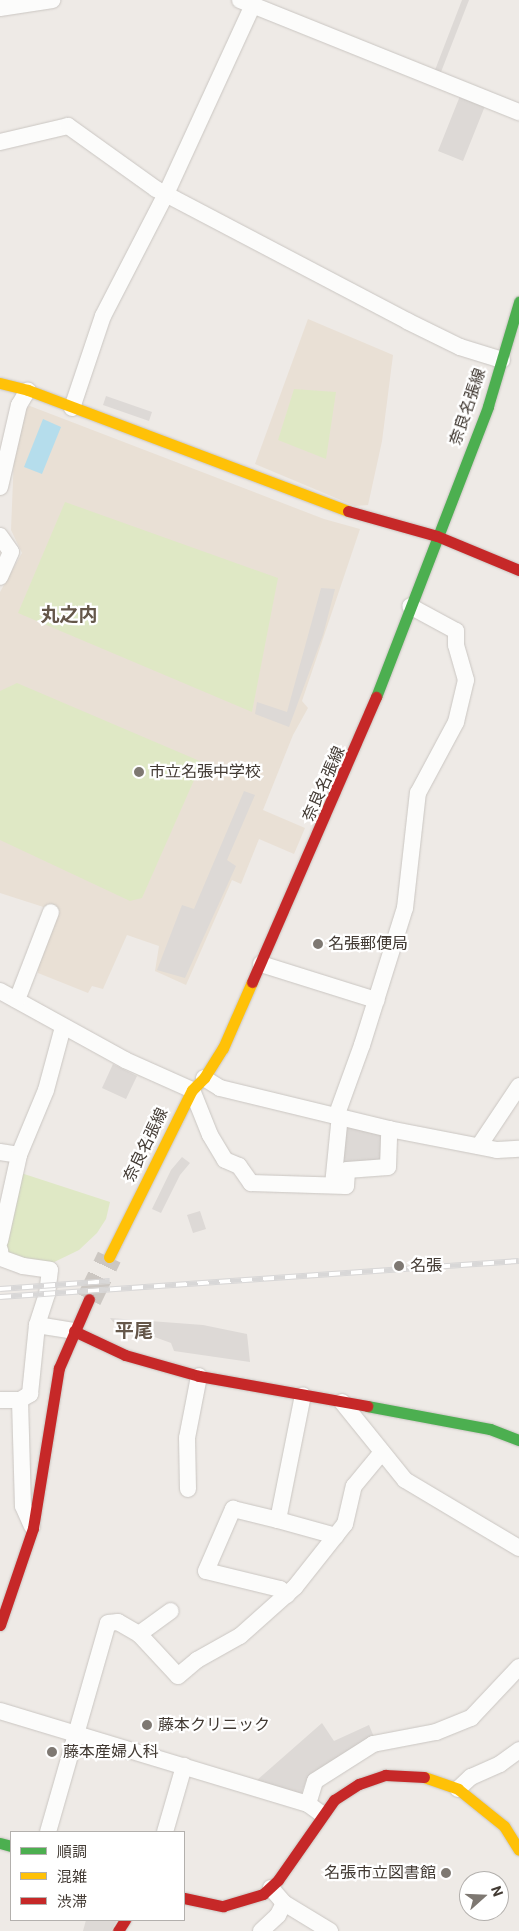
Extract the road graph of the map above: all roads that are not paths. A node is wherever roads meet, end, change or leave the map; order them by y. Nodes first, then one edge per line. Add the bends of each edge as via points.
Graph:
1 (52, 0) edge
2 (246, 2) edge
3 (0, 8) edge
4 (519, 112) edge
5 (0, 142) edge
6 (166, 194) junction
7 (519, 302) edge
8 (509, 350) edge
9 (0, 383) edge
10 (28, 390) junction
11 (72, 408) junction
12 (3, 457) edge
13 (0, 487) edge
14 (0, 536) edge
15 (437, 536) junction
16 (519, 570) edge
17 (0, 577) edge
18 (410, 606) junction
19 (51, 912) dead end
20 (261, 964) junction
21 (0, 991) edge
22 (17, 1000) junction
23 (376, 1000) junction
24 (63, 1027) junction
25 (204, 1078) junction
26 (519, 1086) edge
27 (192, 1090) junction
28 (338, 1114) junction
29 (389, 1129) junction
30 (478, 1146) junction
31 (519, 1149) edge
32 (0, 1152) edge
33 (19, 1155) junction
34 (333, 1185) junction
35 (0, 1241) edge
36 (0, 1250) edge
37 (109, 1257) tunnel mouth
38 (89, 1300) tunnel mouth
39 (37, 1324) junction
40 (74, 1332) junction
41 (199, 1376) junction
42 (303, 1395) junction
43 (0, 1400) edge
44 (20, 1400) junction
45 (342, 1402) junction
46 (519, 1440) edge
47 (382, 1452) junction
48 (188, 1489) dead end
49 (278, 1520) junction
50 (32, 1528) junction
51 (336, 1536) junction
52 (519, 1548) edge
53 (288, 1595) junction
54 (172, 1611) dead end
55 (0, 1626) edge
56 (139, 1634) junction
57 (519, 1667) edge
58 (0, 1711) edge
59 (77, 1734) junction
60 (519, 1750) edge
61 (184, 1766) junction
62 (458, 1789) junction
63 (308, 1804) junction
64 (322, 1814) junction
65 (48, 1831) edge
66 (165, 1831) edge
67 (519, 1850) edge
68 (272, 1888) junction
69 (185, 1898) edge
70 (284, 1903) junction
71 (261, 1931) edge
72 (330, 1931) edge

1 - 3 street
2 - 4 street
2 - 6 street
5 - 6 street via 68,126 121,167
6 - 8 street via 460,347
6 - 11 street via 103,316
7 - 8 street, 奈良名張線
8 - 15 street, 奈良名張線
9 - 10 street
10 - 11 street
10 - 12 street via 19,405
11 - 15 street via 358,515
12 - 13 street
14 - 17 street via 10,552
15 - 16 street
15 - 18 street, 奈良名張線
18 - 20 street, 奈良名張線 via 357,748
18 - 23 street via 456,631 456,645 466,680 456,722 418,793 405,908
19 - 22 street
20 - 23 street
20 - 25 street, 奈良名張線 via 222,1048
21 - 22 street
22 - 24 street
23 - 28 street
24 - 27 street
24 - 33 street via 46,1090
25 - 27 street, 奈良名張線
25 - 28 street via 220,1088
26 - 30 street
27 - 34 street via 224,1160 239,1166 251,1183
27 - 37 street, 奈良名張線
28 - 29 street
28 - 34 street
29 - 30 street
29 - 34 street via 388,1167 347,1170 346,1186
30 - 31 street via 497,1150
32 - 33 street
33 - 35 street
36 - 39 street via 1,1258 23,1266 50,1270 47,1294
38 - 40 street
39 - 40 street
39 - 44 street via 33,1342 33,1386 30,1394
40 - 41 street via 125,1355
40 - 50 street via 59,1368
41 - 42 street
41 - 48 street via 187,1438
42 - 45 street
42 - 49 street
43 - 44 street
44 - 50 street via 23,1506
45 - 46 street via 490,1429
45 - 47 street
47 - 51 street via 354,1486 345,1524
47 - 52 street via 418,1489
49 - 51 street
49 - 53 street via 233,1509 206,1572 280,1590
50 - 55 street
51 - 53 street
53 - 56 street via 240,1636 197,1660 178,1676
54 - 56 street
56 - 59 street via 118,1622 108,1623
57 - 63 street via 471,1718 436,1732 373,1744 315,1781
58 - 59 street
59 - 61 street
59 - 65 street
60 - 62 street via 500,1764 471,1777
61 - 63 street
61 - 66 street
62 - 64 street via 420,1776 385,1775 346,1790
62 - 67 street via 504,1826
63 - 64 street
64 - 68 street
68 - 69 street via 245,1902 223,1906
68 - 70 street
70 - 71 street via 278,1916
70 - 72 street

